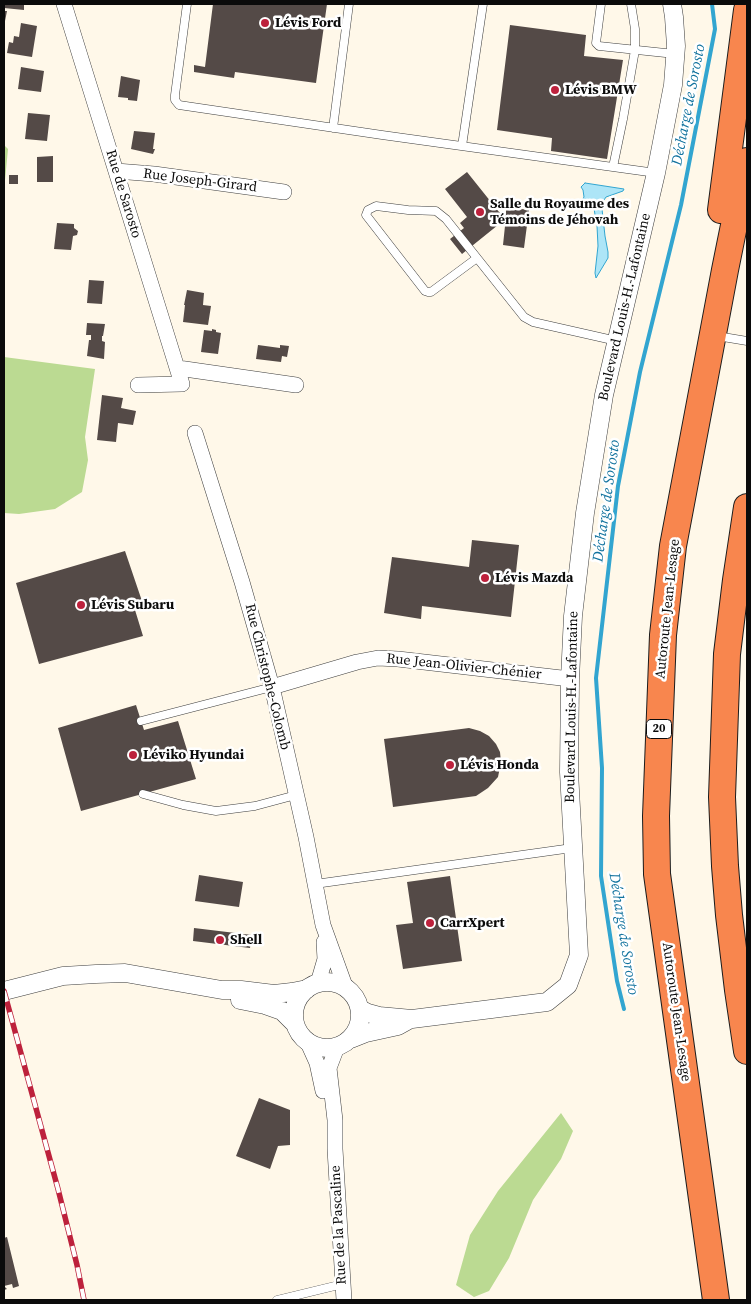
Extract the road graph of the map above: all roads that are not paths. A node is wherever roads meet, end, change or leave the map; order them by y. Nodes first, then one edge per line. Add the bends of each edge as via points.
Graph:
1 (64, 4) edge
2 (187, 4) edge
3 (349, 4) edge
4 (483, 4) edge
5 (601, 4) edge
6 (631, 4) edge
7 (672, 4) edge
8 (747, 10) edge
9 (635, 50) junction
10 (675, 54) junction
11 (333, 128) junction
12 (462, 146) junction
13 (747, 161) edge
14 (613, 167) junction
15 (116, 171) junction
16 (656, 173) junction
17 (284, 192) dead end
18 (477, 258) junction
19 (713, 335) junction
20 (747, 341) edge
21 (617, 342) junction
22 (178, 368) junction
23 (138, 385) dead end
24 (296, 385) dead end
25 (195, 433) dead end
26 (747, 507) edge
27 (673, 546) junction
28 (570, 679) junction
29 (272, 687) junction
30 (141, 721) dead end
31 (143, 794) dead end
32 (296, 795) junction
33 (572, 848) junction
34 (315, 884) junction
35 (323, 925) junction
36 (313, 986) junction
37 (345, 986) junction
38 (222, 990) junction
39 (4, 991) edge
40 (360, 1009) junction
41 (412, 1019) junction
42 (295, 1024) junction
43 (308, 1043) junction
44 (344, 1043) junction
45 (747, 1051) edge
46 (335, 1149) junction
47 (343, 1284) junction
48 (277, 1300) edge
49 (344, 1300) edge
50 (716, 1300) edge

1 - 15 street, Rue de Sarosto
2 - 11 lane via 175,94 180,105
3 - 11 lane
4 - 12 lane
5 - 9 lane via 596,43
6 - 9 lane
7 - 10 street, Boulevard Louis-H.-Lafontaine
8 - 27 highway via 722,207 676,494
9 - 10 lane
9 - 14 lane
10 - 16 street, Boulevard Louis-H.-Lafontaine via 673,85
11 - 12 lane
12 - 14 lane
13 - 19 highway, Autoroute Jean-Lesage / 20
14 - 16 lane
15 - 17 street, Rue Joseph-Girard
15 - 22 street, Rue de Sarosto
16 - 21 street, Boulevard Louis-H.-Lafontaine
18 - 18 lane via 436,211 376,206 368,210 366,215 425,291 431,292
18 - 21 lane via 524,317
19 - 20 lane
19 - 27 highway, Autoroute Jean-Lesage / 20
21 - 28 street, Boulevard Louis-H.-Lafontaine via 604,395 584,514
22 - 23 street, Rue de Sarosto via 182,384
22 - 24 street
25 - 29 street, Rue Christophe-Colomb
26 - 45 highway via 727,654 722,797 729,915
27 - 50 highway, Autoroute Jean-Lesage / 20 via 663,635 657,874
28 - 29 street, Rue Jean-Olivier-Chénier via 378,658
28 - 33 street, Boulevard Louis-H.-Lafontaine via 568,772
29 - 30 lane
29 - 32 street, Rue Christophe-Colomb
31 - 32 lane via 216,811 256,806
32 - 34 street, Rue Christophe-Colomb
33 - 34 lane
33 - 41 street, Boulevard Louis-H.-Lafontaine via 579,955 568,985 546,1002
34 - 35 street, Rue Christophe-Colomb
35 - 36 street, Rue Christophe-Colomb via 325,959
35 - 37 street, Rue Christophe-Colomb
36 - 37 street via 331,982
36 - 38 street via 274,994
36 - 42 street via 304,991 295,1005
37 - 40 street via 356,997
38 - 39 street via 115,973 63,976
38 - 42 street via 237,999 282,1011
40 - 41 street, Boulevard Louis-H.-Lafontaine via 379,1016
40 - 44 street via 359,1027
41 - 44 street, Boulevard Louis-H.-Lafontaine
42 - 43 street
43 - 44 street via 325,1049
43 - 46 street, Rue de la Pascaline via 317,1063
44 - 46 street, Rue de la Pascaline via 329,1068
46 - 47 street, Rue de la Pascaline
47 - 48 lane
47 - 49 street, Rue de la Pascaline

